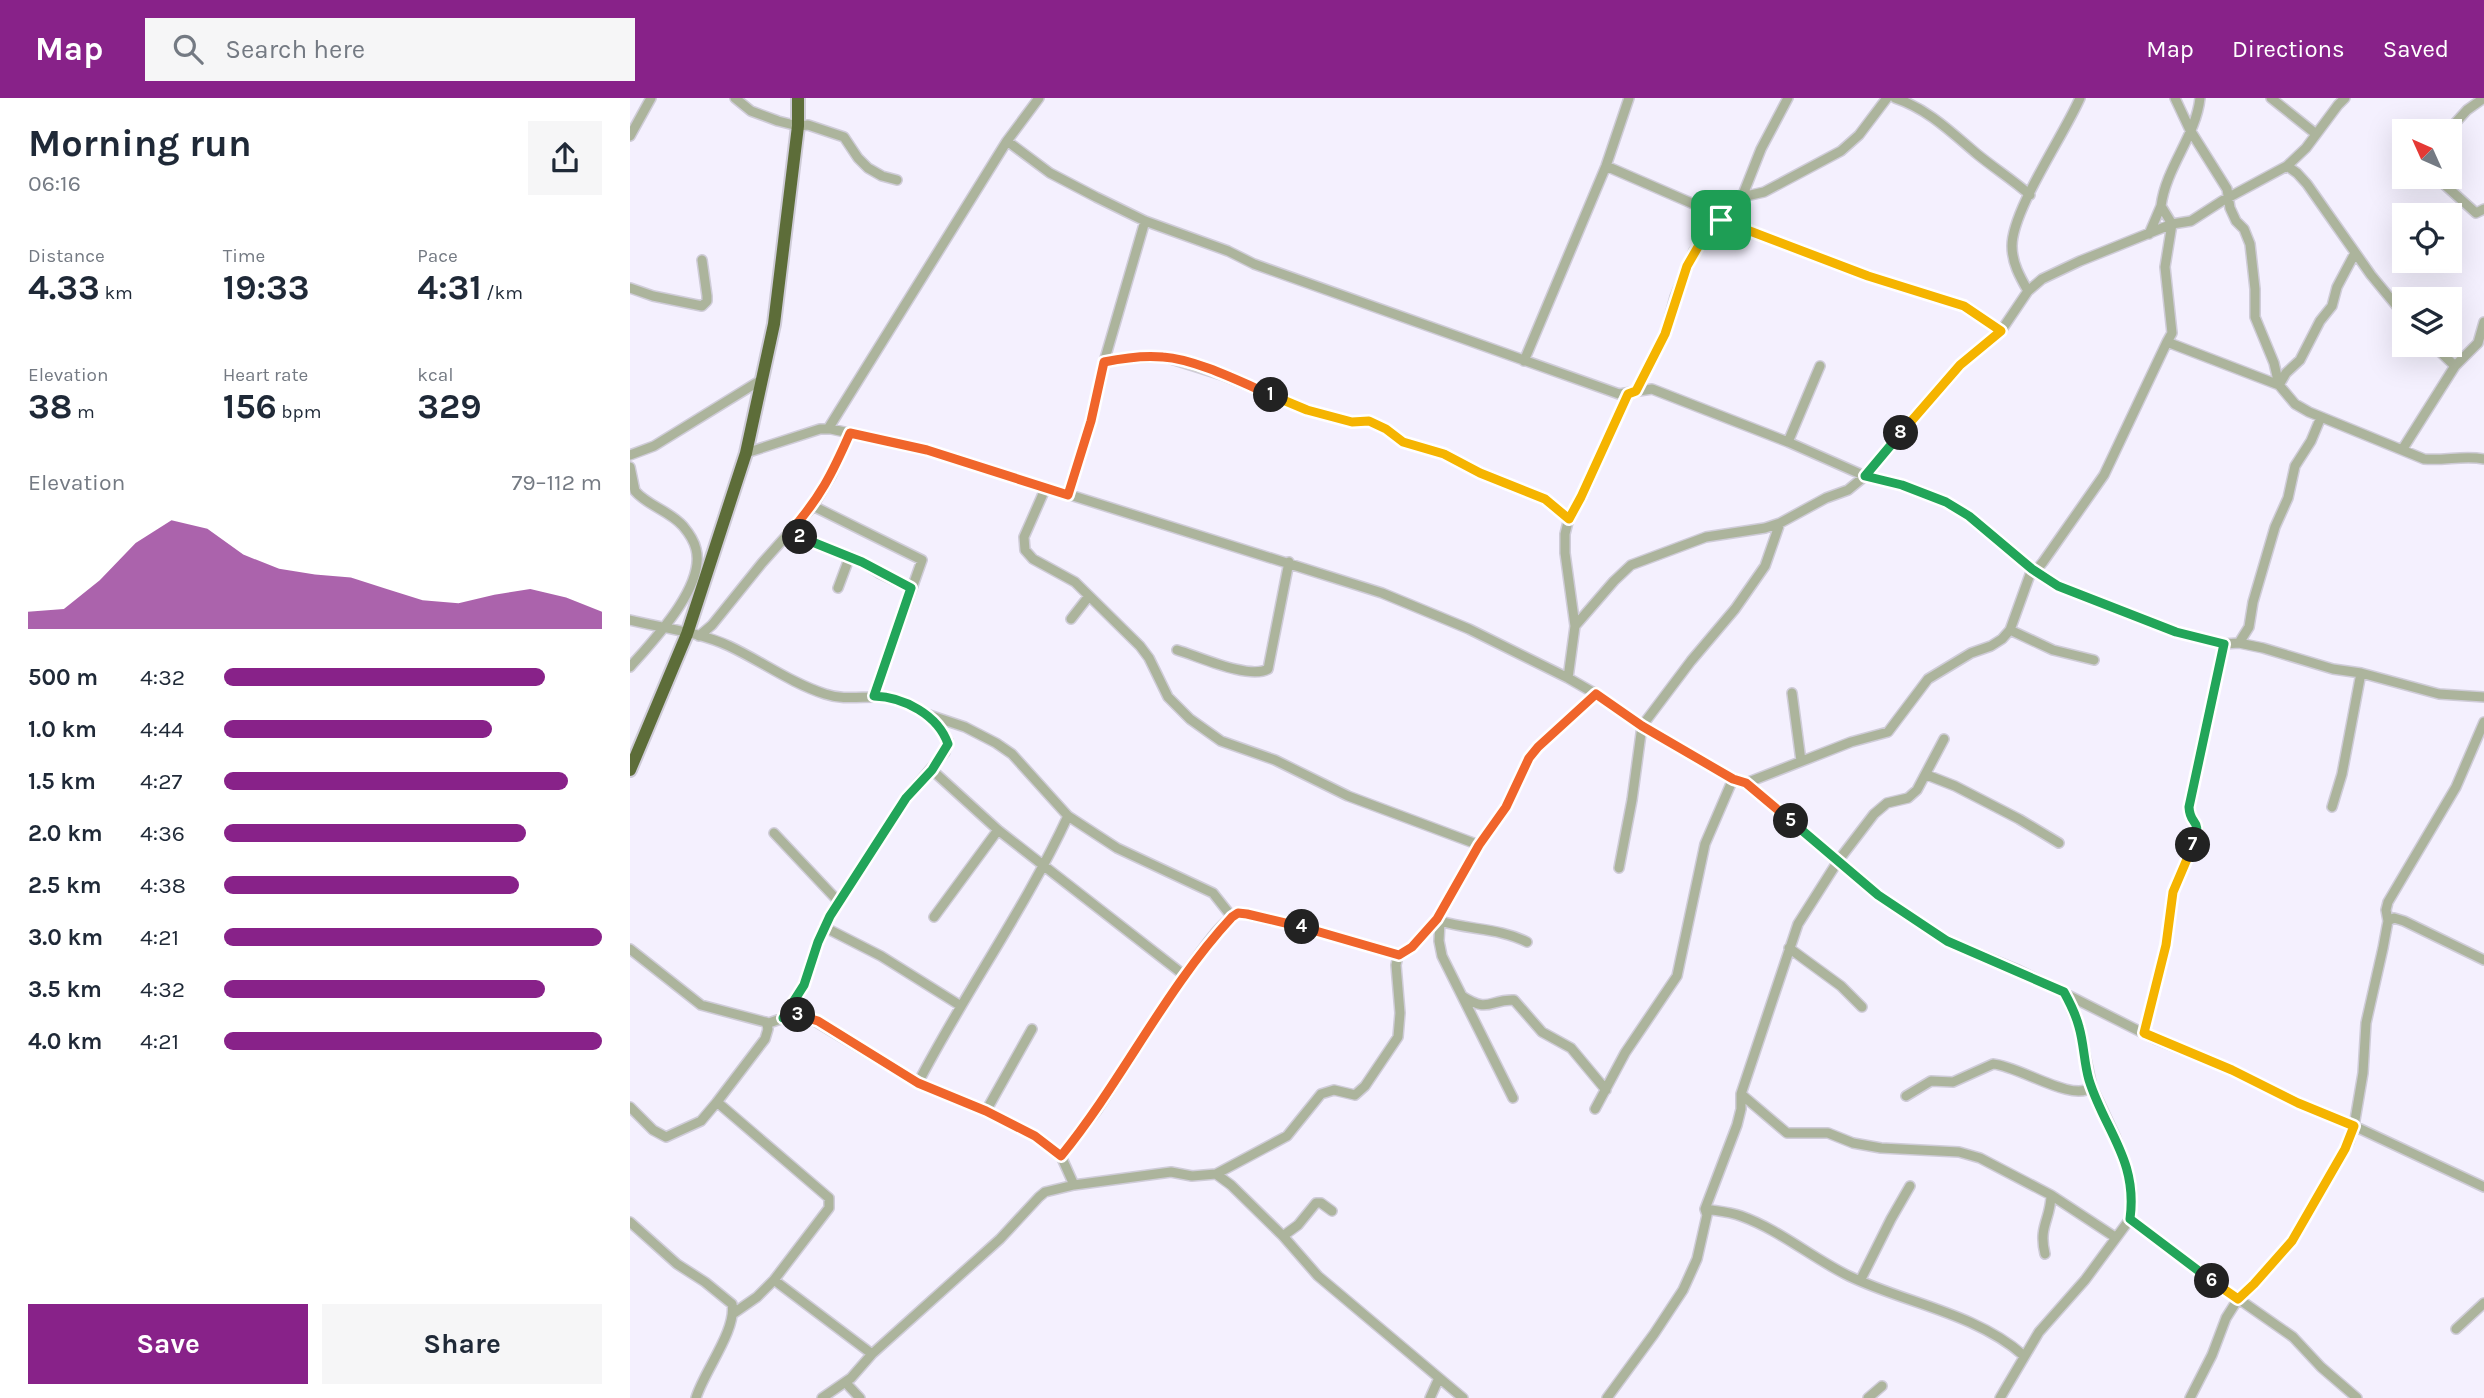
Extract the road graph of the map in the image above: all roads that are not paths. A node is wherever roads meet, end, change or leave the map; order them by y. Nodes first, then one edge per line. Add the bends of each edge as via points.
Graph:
1 (651, 98) edge
2 (735, 98) edge
3 (798, 98) edge
4 (1039, 98) edge
5 (1629, 98) edge
6 (1788, 98) edge
7 (1887, 98) edge
8 (1895, 98) edge
9 (2080, 98) edge
10 (2175, 98) edge
11 (2200, 98) edge
12 (2271, 98) edge
13 (2345, 98) edge
14 (2484, 98) edge
15 (2459, 119) edge
16 (798, 127) junction
17 (2190, 130) junction
18 (2316, 134) junction
19 (630, 136) edge
20 (1007, 141) junction
21 (1606, 166) junction
22 (2287, 166) junction
23 (897, 180) dead end
24 (2449, 189) edge
25 (2030, 195) junction
26 (1742, 197) junction
27 (2230, 197) junction
28 (2161, 206) junction
29 (2484, 209) edge
30 (1721, 220) junction
31 (1145, 221) junction
32 (2172, 224) junction
33 (2149, 234) junction
34 (2355, 253) junction
35 (702, 260) dead end
36 (630, 288) edge
37 (2028, 291) junction
38 (2392, 300) edge
39 (2484, 323) edge
40 (2001, 331) junction
41 (2167, 342) junction
42 (2446, 357) edge
43 (1524, 361) junction
44 (1104, 362) junction
45 (1820, 366) dead end
46 (2455, 366) junction
47 (761, 380) junction
48 (2279, 385) junction
49 (1632, 393) junction
50 (2321, 417) junction
51 (828, 429) junction
52 (850, 433) junction
53 (1788, 442) junction
54 (2402, 450) junction
55 (746, 453) junction
56 (630, 455) edge
57 (2484, 459) edge
58 (630, 467) edge
59 (1865, 476) junction
60 (1046, 487) junction
61 (1068, 495) junction
62 (813, 506) junction
63 (1569, 519) junction
64 (1780, 523) junction
65 (789, 533) junction
66 (850, 556) junction
67 (1289, 562) junction
68 (2032, 569) junction
69 (838, 587) dead end
70 (911, 588) junction
71 (1089, 596) junction
72 (1071, 619) dead end
73 (630, 620) edge
74 (1575, 626) junction
75 (663, 628) junction
76 (2010, 630) junction
77 (693, 635) junction
78 (2239, 643) junction
79 (2224, 644) junction
80 (1177, 650) dead end
81 (2094, 660) dead end
82 (630, 667) edge
83 (2361, 673) junction
84 (1568, 678) junction
85 (1792, 693) dead end
86 (1596, 694) junction
87 (874, 696) junction
88 (2484, 697) edge
89 (924, 714) junction
90 (2484, 722) edge
91 (1642, 726) junction
92 (1944, 739) dead end
93 (1801, 761) junction
94 (630, 770) edge
95 (932, 770) junction
96 (1927, 775) junction
97 (1733, 779) junction
98 (1746, 783) junction
99 (2332, 807) dead end
100 (1068, 816) junction
101 (998, 830) junction
102 (775, 833) dead end
103 (2059, 844) dead end
104 (1479, 845) junction
105 (1838, 862) junction
106 (1044, 867) junction
107 (1619, 868) dead end
108 (839, 902) junction
109 (934, 917) dead end
110 (1232, 917) junction
111 (1438, 920) junction
112 (2388, 920) junction
113 (824, 927) junction
114 (1527, 942) dead end
115 (1789, 948) junction
116 (630, 949) edge
117 (1399, 955) junction
118 (2484, 960) edge
119 (1184, 975) junction
120 (2064, 992) junction
121 (1461, 995) junction
122 (961, 1006) junction
123 (1862, 1007) dead end
124 (783, 1018) junction
125 (766, 1022) junction
126 (1032, 1030) dead end
127 (2144, 1033) junction
128 (918, 1083) junction
129 (2092, 1087) junction
130 (1606, 1090) junction
131 (1741, 1094) junction
132 (1906, 1096) dead end
133 (1513, 1098) dead end
134 (717, 1102) junction
135 (630, 1107) edge
136 (1595, 1109) dead end
137 (986, 1111) junction
138 (2354, 1126) junction
139 (1061, 1156) junction
140 (1216, 1174) junction
141 (1074, 1185) junction
142 (1910, 1186) dead end
143 (2484, 1187) edge
144 (2051, 1195) junction
145 (1705, 1209) junction
146 (1332, 1211) dead end
147 (2130, 1219) junction
148 (630, 1222) edge
149 (1283, 1236) junction
150 (2115, 1237) junction
151 (2045, 1254) dead end
152 (774, 1280) junction
153 (1860, 1281) junction
154 (2238, 1299) junction
155 (2484, 1303) edge
156 (734, 1313) junction
157 (2456, 1329) dead end
158 (872, 1354) junction
159 (2023, 1355) junction
160 (1439, 1378) junction
161 (845, 1382) junction
162 (1882, 1386) dead end
163 (696, 1398) edge
164 (821, 1398) edge
165 (860, 1398) edge
166 (1430, 1398) edge
167 (1463, 1398) edge
168 (1607, 1398) edge
169 (1868, 1398) edge
170 (2000, 1398) edge
171 (2190, 1398) edge
172 (2357, 1398) edge

1 - 19 street
2 - 16 street via 751,111
3 - 16 highway
4 - 20 street
5 - 21 street
6 - 26 street
7 - 26 street via 1841,151 1764,192
8 - 25 street via 1941,122
9 - 25 street
10 - 17 street
11 - 17 street
12 - 18 street
13 - 18 street
14 - 15 street
16 - 23 street via 808,125 844,137 872,171
16 - 47 highway via 774,324
17 - 27 street
17 - 28 street via 2167,178
18 - 22 street
20 - 31 street via 1050,173
20 - 51 street
21 - 30 street
21 - 43 street
22 - 27 street
22 - 34 street via 2307,184
24 - 29 street via 2476,213
25 - 37 street via 2011,242 2013,262
26 - 30 street
27 - 32 street via 2191,221
27 - 48 street via 2230,208 2250,244 2255,317
28 - 32 street
28 - 33 street
30 - 40 street via 1868,276 1964,306
30 - 49 street via 1687,266 1665,334
31 - 43 street
31 - 44 street
32 - 33 street
32 - 41 street via 2165,267 2172,333
33 - 37 street via 2053,272
34 - 38 street
34 - 48 street via 2332,306 2300,360
35 - 36 street via 707,301 702,306
37 - 40 street
39 - 46 street via 2478,343
40 - 59 street via 1960,365
41 - 48 street
41 - 68 street via 2104,475 2043,562
42 - 46 street
43 - 49 street via 1619,394
44 - 61 street
44 - 63 street via 1165,357 1213,371 1307,410 1352,422 1369,421 1403,442 1444,454 1545,499
45 - 53 street
46 - 54 street
47 - 55 highway
47 - 56 street via 654,446
48 - 50 street via 2295,404
49 - 53 street via 1652,389
49 - 63 street
50 - 54 street
50 - 78 street via 2295,466 2249,627
51 - 52 street
51 - 55 street
52 - 60 street via 927,450
52 - 62 street
53 - 59 street
54 - 57 street via 2442,461 2469,456
55 - 77 highway
58 - 75 street via 638,494 681,524 697,551 690,587
59 - 64 street via 1848,490
59 - 68 street via 1946,502
60 - 61 street
60 - 71 street via 1024,537 1025,550 1072,579
61 - 67 street
62 - 65 street
62 - 70 street via 921,559
63 - 74 street via 1565,553
64 - 74 street via 1706,537 1631,565
64 - 91 street via 1765,566
65 - 66 street
65 - 77 street via 712,625
66 - 69 street
66 - 70 street
67 - 80 street via 1266,670 1245,671
67 - 84 street via 1469,629
68 - 76 street
68 - 79 street via 2076,594 2176,632
70 - 87 street
71 - 72 street
71 - 104 street via 1140,646 1171,702 1216,738 1349,796
73 - 75 street
74 - 84 street
75 - 77 street
75 - 82 street
76 - 81 street via 2053,650
76 - 93 street via 1991,646 1928,679 1888,732
77 - 87 street via 727,646 822,693
77 - 94 highway
78 - 79 street
78 - 83 street
79 - 127 street via 2189,807 2198,830 2173,892 2166,945
83 - 88 street via 2439,694
83 - 99 street
84 - 86 street
85 - 93 street
86 - 91 street
86 - 104 street via 1529,758 1506,807
87 - 89 street via 902,701
89 - 95 street via 948,742
89 - 100 street via 965,727 1012,754
90 - 112 street via 2456,787 2388,902
91 - 97 street
91 - 107 street
92 - 96 street
93 - 98 street
95 - 101 street
95 - 108 street via 906,798
96 - 103 street
96 - 105 street via 1908,798 1880,809
97 - 98 street
97 - 130 street via 1705,844 1676,976
98 - 105 street
100 - 106 street
100 - 110 street via 1117,848 1213,892
101 - 106 street
101 - 109 street
102 - 108 street
104 - 111 street
105 - 115 street via 1798,924
105 - 120 street via 1947,941
106 - 119 street
106 - 122 street
108 - 113 street
110 - 117 street via 1247,914
110 - 119 street
111 - 114 street via 1504,932
111 - 117 street
111 - 121 street via 1442,956
112 - 118 street via 2404,921
112 - 138 street via 2366,1023
113 - 122 street
113 - 124 street via 804,985
115 - 123 street
115 - 131 street
116 - 125 street via 701,1005
117 - 140 street via 1398,1037 1365,1086 1356,1094 1334,1090 1321,1094 1287,1136
119 - 139 street via 1097,1110
120 - 127 street
120 - 129 street via 2079,1027
121 - 130 street via 1484,1006 1514,1000 1542,1032 1571,1048
121 - 133 street
122 - 128 street
124 - 125 street
124 - 128 street via 801,1015 818,1021
125 - 134 street via 765,1039
126 - 137 street
127 - 138 street
128 - 137 street
129 - 132 street via 2081,1093 2069,1091 1993,1064 1953,1082 1931,1081
129 - 147 street via 2128,1172
130 - 136 street
131 - 144 street via 1787,1133 1828,1133 1881,1148 1965,1153
131 - 145 street via 1737,1125
134 - 135 street via 701,1121 666,1138
134 - 152 street via 829,1198 825,1216
137 - 139 street via 1035,1136
138 - 143 street
138 - 154 street via 2292,1241
139 - 141 street
140 - 141 street via 1171,1172
140 - 149 street
141 - 158 street via 1039,1197 1000,1239
142 - 153 street
144 - 150 street
144 - 151 street via 2041,1236
145 - 153 street via 1754,1220
145 - 168 street via 1700,1247 1683,1290
146 - 149 street via 1316,1203
147 - 150 street
147 - 154 street
148 - 156 street via 677,1264 728,1299
149 - 160 street via 1318,1276
150 - 159 street
152 - 156 street
152 - 158 street
153 - 159 street via 1979,1328
154 - 171 street
154 - 172 street via 2293,1337
155 - 157 street
156 - 163 street
158 - 161 street
159 - 170 street
160 - 166 street
160 - 167 street
161 - 164 street
161 - 165 street
162 - 169 street

